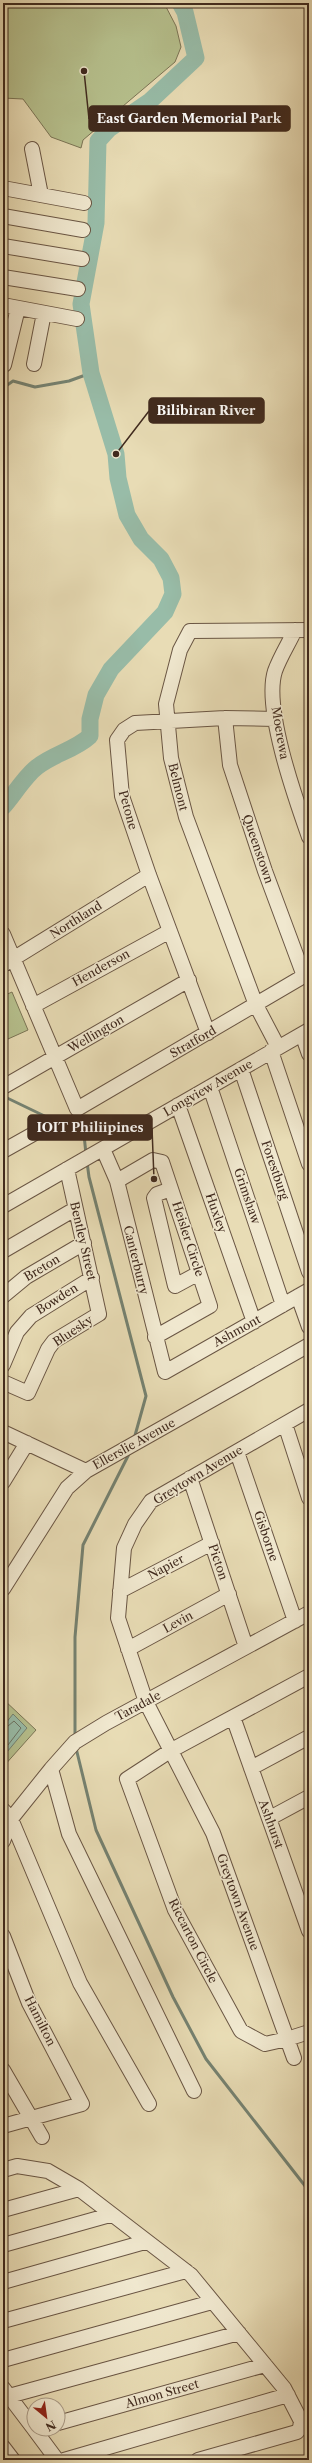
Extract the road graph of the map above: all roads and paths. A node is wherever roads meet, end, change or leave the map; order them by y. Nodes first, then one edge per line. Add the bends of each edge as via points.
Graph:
1 (32, 149) dead end
2 (3, 188) edge
3 (41, 195) junction
4 (84, 203) dead end
5 (3, 216) edge
6 (83, 230) dead end
7 (3, 246) edge
8 (82, 259) dead end
9 (3, 277) edge
10 (78, 289) dead end
11 (3, 306) edge
12 (18, 308) junction
13 (44, 313) junction
14 (77, 319) dead end
15 (34, 364) dead end
16 (4, 365) dead end
17 (302, 630) edge
18 (225, 718) junction
19 (276, 719) junction
20 (167, 720) junction
21 (309, 837) edge
22 (149, 875) junction
23 (170, 931) junction
24 (3, 934) edge
25 (8, 962) edge
26 (306, 975) edge
27 (188, 980) junction
28 (256, 1005) junction
29 (33, 1006) junction
30 (306, 1032) edge
31 (208, 1033) junction
32 (275, 1049) junction
33 (309, 1054) edge
34 (54, 1058) junction
35 (241, 1069) junction
36 (3, 1087) edge
37 (210, 1087) junction
38 (178, 1105) junction
39 (44, 1128) dead end
40 (103, 1149) junction
41 (3, 1151) edge
42 (309, 1164) edge
43 (67, 1169) junction
44 (117, 1181) junction
45 (171, 1189) junction
46 (3, 1206) edge
47 (75, 1209) junction
48 (84, 1243) junction
49 (3, 1251) edge
50 (309, 1272) edge
51 (199, 1273) junction
52 (92, 1278) junction
53 (304, 1293) edge
54 (3, 1296) edge
55 (283, 1305) junction
56 (99, 1314) joint
57 (254, 1322) junction
58 (309, 1327) edge
59 (155, 1337) junction
60 (309, 1345) edge
61 (3, 1365) edge
62 (165, 1372) joint
63 (3, 1382) edge
64 (309, 1410) edge
65 (285, 1424) junction
66 (3, 1432) edge
67 (28, 1443) junction
68 (237, 1452) junction
69 (86, 1471) junction
70 (190, 1478) junction
71 (3, 1482) edge
72 (309, 1498) edge
73 (212, 1543) junction
74 (3, 1589) edge
75 (120, 1592) junction
76 (229, 1594) junction
77 (309, 1613) edge
78 (295, 1621) junction
79 (246, 1647) junction
80 (128, 1650) junction
81 (309, 1676) edge
82 (146, 1702) junction
83 (233, 1717) junction
84 (309, 1737) edge
85 (170, 1751) junction
86 (251, 1768) junction
87 (51, 1769) junction
88 (309, 1797) edge
89 (7, 1815) edge
90 (270, 1818) junction
91 (3, 1841) edge
92 (309, 1931) edge
93 (3, 1936) edge
94 (309, 2032) edge
95 (287, 2039) junction
96 (294, 2058) dead end
97 (3, 2071) edge
98 (194, 2091) dead end
99 (149, 2104) dead end
100 (30, 2118) junction
101 (3, 2126) edge
102 (42, 2138) dead end
103 (3, 2170) edge
104 (78, 2189) junction
105 (3, 2210) edge
106 (110, 2215) junction
107 (145, 2242) junction
108 (3, 2245) edge
109 (186, 2271) junction
110 (3, 2282) edge
111 (212, 2302) junction
112 (3, 2321) edge
113 (239, 2333) junction
114 (3, 2360) edge
115 (265, 2365) junction
116 (6, 2392) edge
117 (288, 2395) junction
118 (26, 2418) edge
119 (66, 2421) edge
120 (41, 2437) edge
121 (3, 2447) edge
122 (13, 2460) edge
123 (58, 2460) edge
124 (64, 2460) edge
125 (198, 2460) edge

1 - 3 street
2 - 3 street
3 - 4 street
5 - 6 street
7 - 8 street
9 - 10 street
11 - 12 street
12 - 13 street
12 - 16 street
13 - 14 street
13 - 15 street
17 - 19 street, Moerewa via 275,672
17 - 20 street, Belmont via 190,631 180,650 166,704
18 - 19 street, Petone
18 - 20 street, Petone
18 - 26 street, Queenstown via 230,765 265,871
19 - 21 street, Moerewa via 288,777
20 - 22 street, Petone via 135,723 124,730 117,740 122,796
20 - 28 street, Belmont via 171,758 186,817
22 - 23 street, Petone
22 - 25 street, Northland
23 - 27 street, Petone
23 - 29 street, Henderson
24 - 25 street
25 - 29 street
26 - 28 street, Stratford
27 - 31 street, Petone
27 - 34 street, Wellington
28 - 31 street, Stratford
28 - 32 street, Belmont
29 - 34 street
30 - 32 street, Longview Avenue
30 - 33 street
31 - 34 street, Stratford via 76,1109
32 - 35 street, Longview Avenue
32 - 42 street, Belmont
34 - 36 street, Wellington
35 - 37 street, Longview Avenue
35 - 50 street, Forestburg
37 - 38 street, Longview Avenue
37 - 55 street, Grimshaw
38 - 40 street, Longview Avenue
38 - 57 street, Huxley
39 - 41 street
40 - 43 street, Longview Avenue
40 - 44 street, Canterburry
43 - 46 street, Longview Avenue
43 - 47 street, Bentley Street
44 - 45 street, Heisler Circle via 153,1160 162,1162
44 - 59 street, Canterburry
45 - 51 street, Heisler Circle
45 - 51 street via 157,1194 154,1198 175,1286
47 - 48 street, Bentley Street
47 - 49 street
48 - 52 street, Bentley Street
48 - 54 street, Breton via 26,1277
51 - 59 street, Heisler Circle via 210,1306
52 - 56 street, Bentley Street
52 - 61 street, Bowden via 31,1316 17,1332
53 - 55 street, Ashmont
53 - 58 street
55 - 57 street, Ashmont
56 - 63 street, Bluesky via 54,1341 28,1393
57 - 62 street, Ashmont
59 - 62 street, Canterburry
60 - 69 street, Ellerslie Avenue
64 - 65 street, Greytown Avenue
65 - 68 street, Greytown Avenue
65 - 72 street
66 - 67 street
67 - 69 street
67 - 71 street
68 - 70 street, Greytown Avenue
68 - 78 street, Gisborne
69 - 74 street, Ellerslie Avenue via 67,1488
70 - 73 street, Picton
70 - 75 street, Greytown Avenue via 151,1501 135,1524 124,1548
73 - 75 street, Napier
73 - 76 street, Picton
75 - 80 street, Greytown Avenue via 118,1618
76 - 79 street, Picton
76 - 80 street, Levin
77 - 78 street, Taradale
78 - 79 street, Taradale
79 - 82 street, Taradale
80 - 82 street, Greytown Avenue
81 - 83 street
82 - 85 street, Greytown Avenue
82 - 87 street, Taradale via 75,1742
83 - 85 street
83 - 86 street, Ashhurst
84 - 86 street
85 - 95 street, Greytown Avenue via 213,1832
85 - 95 street, Riccarton Circle via 127,1779 175,1910 241,2031 265,2044
86 - 90 street, Ashhurst
87 - 89 street, Taradale
87 - 98 street via 69,1834
88 - 90 street
89 - 91 street, Taradale
89 - 99 street via 80,1983
90 - 92 street, Ashhurst
93 - 100 street, Hamilton via 29,2003 82,2104
94 - 95 street, Riccarton Circle
95 - 96 street, Greytown Avenue
97 - 100 street
100 - 101 street
100 - 102 street
103 - 104 street via 17,2166 48,2171
104 - 105 street
104 - 106 street
106 - 107 street
106 - 108 street
107 - 109 street
107 - 110 street
109 - 111 street
109 - 112 street
111 - 113 street
111 - 114 street
113 - 115 street
113 - 116 street
115 - 117 street
115 - 119 street, Almon Street
116 - 118 street
117 - 124 street
117 - 125 street via 301,2421 297,2432
120 - 123 street
121 - 122 street

